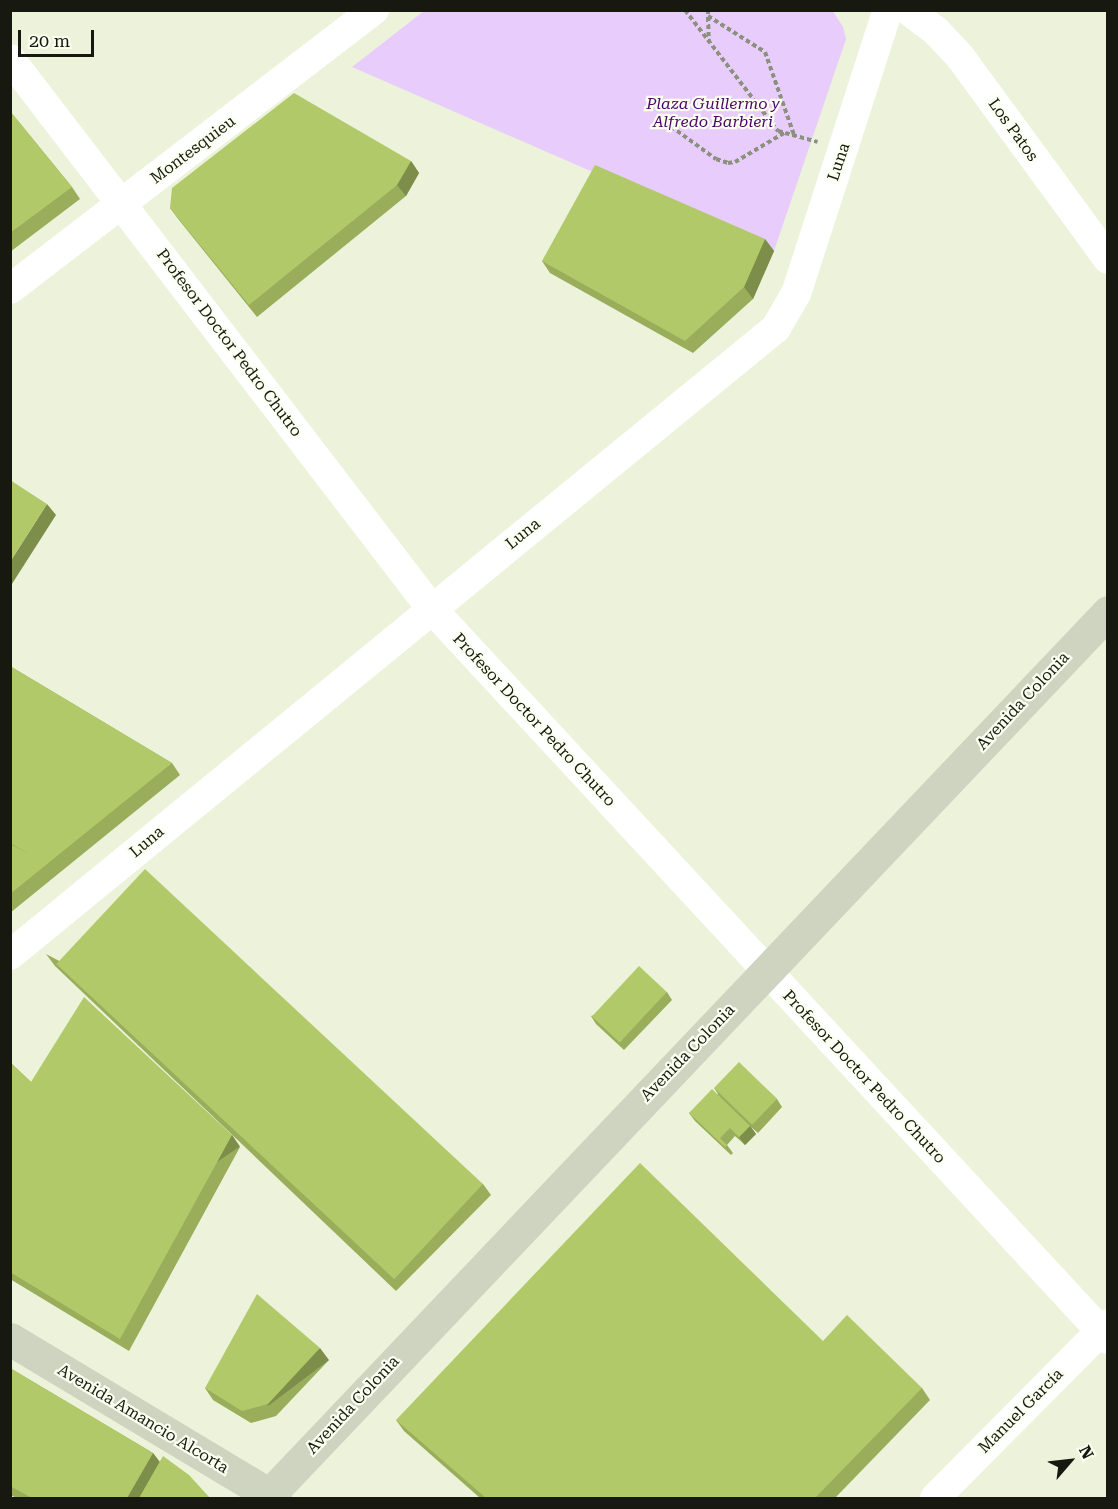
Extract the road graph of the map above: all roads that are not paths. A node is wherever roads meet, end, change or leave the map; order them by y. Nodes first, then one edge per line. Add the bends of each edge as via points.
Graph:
1 (374, 10) edge
2 (888, 10) edge
3 (908, 10) edge
4 (10, 59) edge
5 (122, 203) junction
6 (1107, 259) edge
7 (10, 289) edge
8 (431, 608) junction
9 (1107, 612) edge
10 (10, 955) edge
11 (766, 971) junction
12 (1105, 1331) edge
13 (10, 1339) edge
14 (272, 1497) edge
15 (935, 1498) edge

1 - 5 street, Montesquieu
2 - 8 street, Luna via 796,294 776,328
3 - 6 street, Los Patos via 936,31 961,58
4 - 5 street, Profesor Doctor Pedro Chutro
5 - 7 street, Montesquieu
5 - 8 street, Profesor Doctor Pedro Chutro
8 - 10 street, Luna
8 - 11 street, Profesor Doctor Pedro Chutro
9 - 11 main road, Avenida Colonia
11 - 12 street, Profesor Doctor Pedro Chutro
11 - 14 main road, Avenida Colonia
12 - 15 street, Manuel García
13 - 14 main road, Avenida Amancio Alcorta

